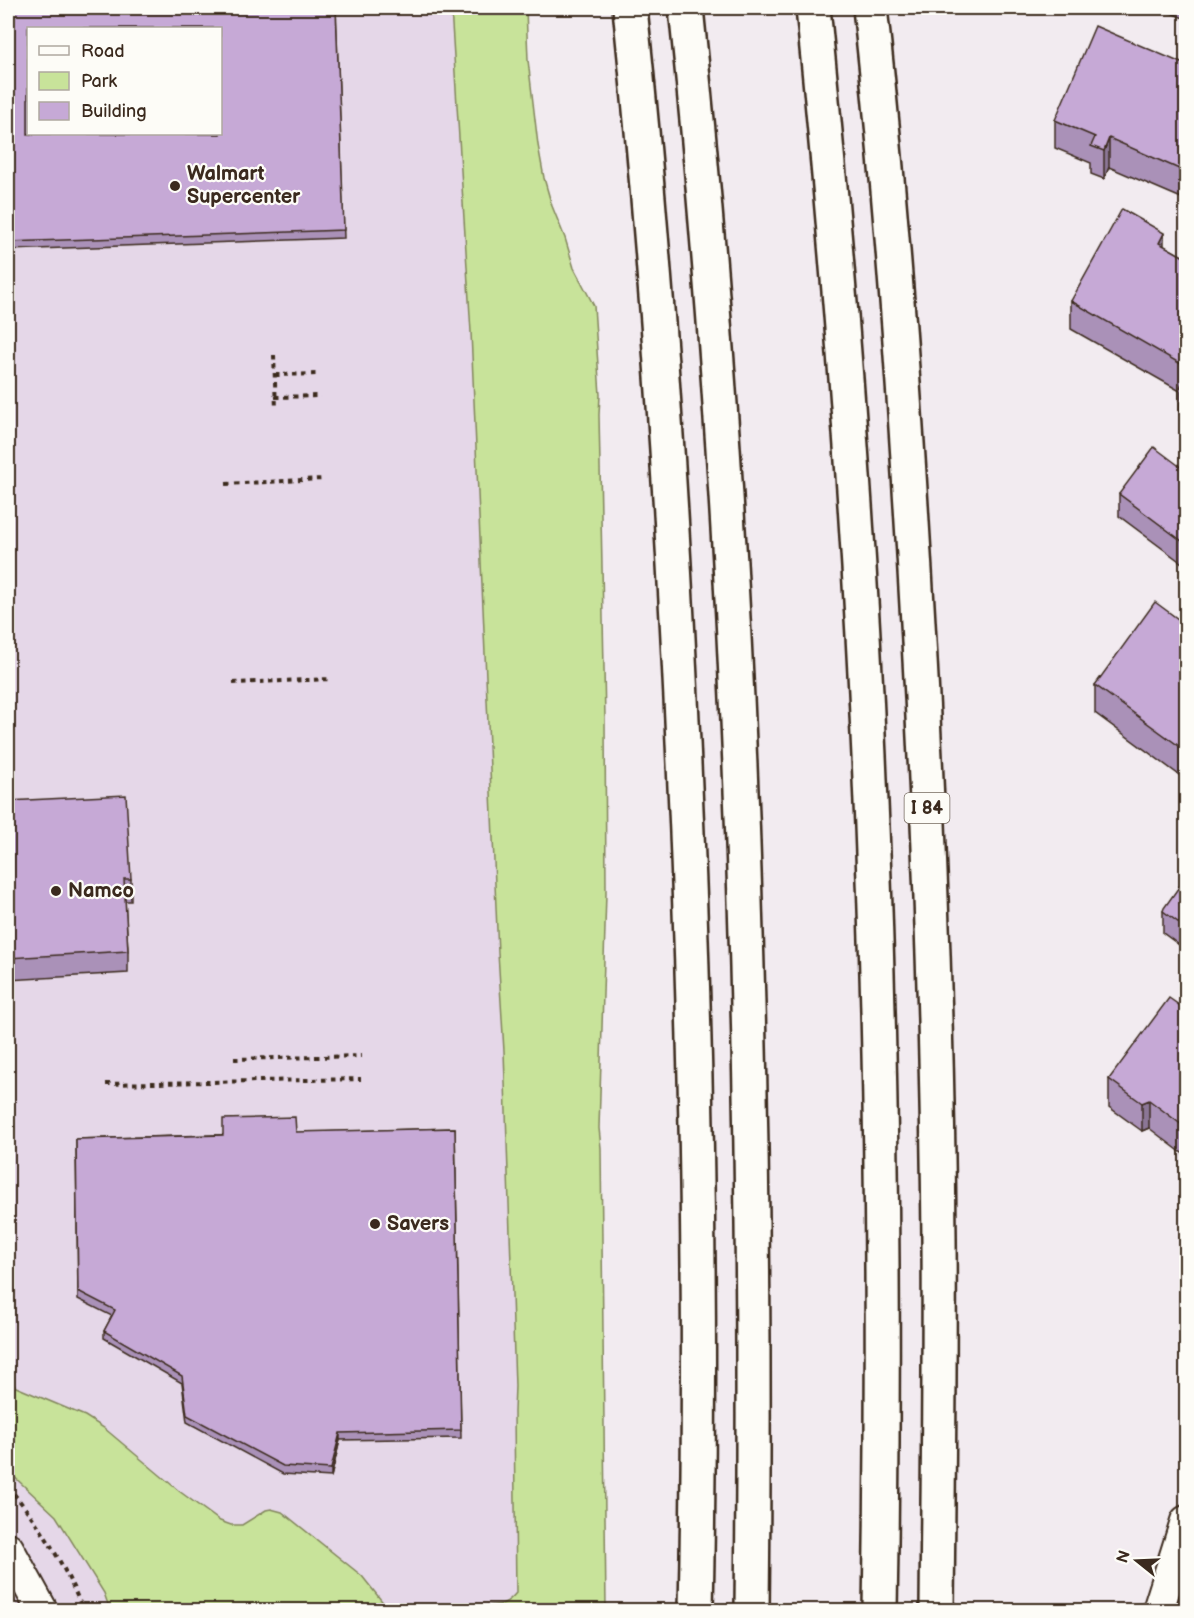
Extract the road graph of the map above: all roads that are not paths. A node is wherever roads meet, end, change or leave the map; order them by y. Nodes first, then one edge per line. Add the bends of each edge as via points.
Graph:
1 (630, 8) edge
2 (686, 8) edge
3 (813, 8) edge
4 (870, 8) edge
5 (1186, 1521) edge
6 (8, 1548) edge
7 (42, 1611) edge
8 (696, 1611) edge
9 (752, 1611) edge
10 (880, 1611) edge
11 (937, 1611) edge
12 (1158, 1611) edge

1 - 8 highway via 659,334 689,872 698,1279
2 - 9 highway via 716,343 742,809 752,1166
3 - 10 highway via 842,322 869,756 882,1165
4 - 11 highway, I 84 via 902,358 931,895 939,1248
5 - 12 street
6 - 7 street

